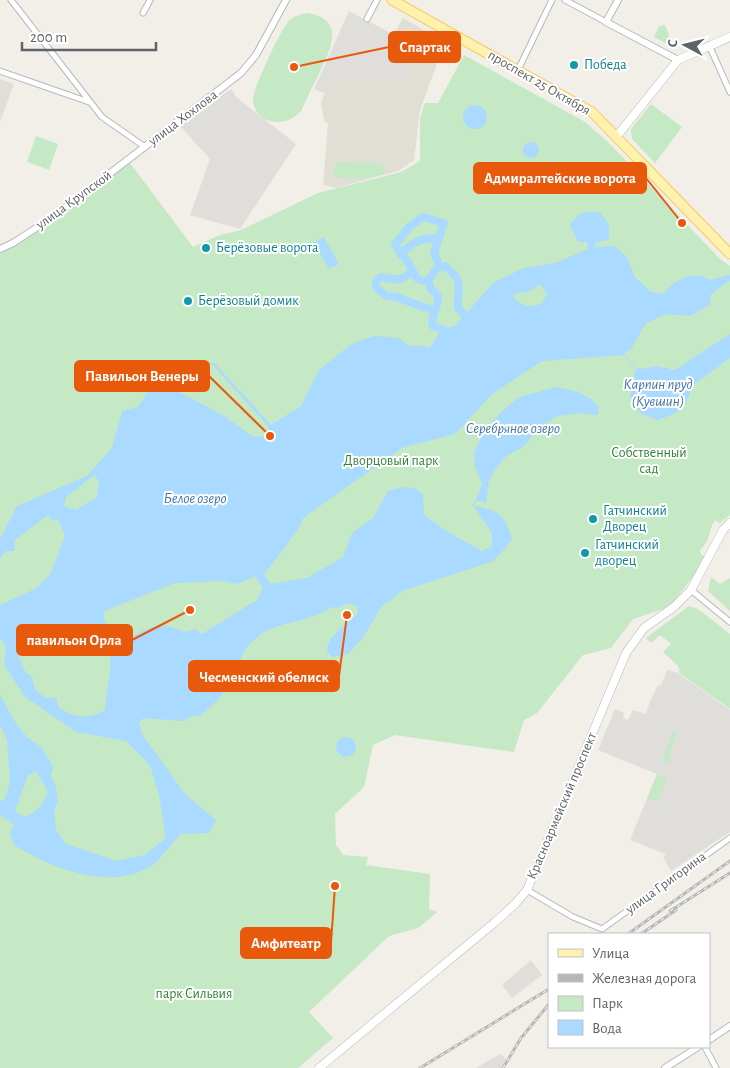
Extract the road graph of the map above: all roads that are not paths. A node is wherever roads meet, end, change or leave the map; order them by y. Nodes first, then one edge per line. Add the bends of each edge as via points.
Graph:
1 (11, 0) edge
2 (150, 0) edge
3 (286, 0) edge
4 (377, 0) edge
5 (392, 0) edge
6 (552, 0) edge
7 (565, 0) edge
8 (618, 0) edge
9 (142, 13) dead end
10 (367, 19) dead end
11 (606, 22) junction
12 (730, 36) edge
13 (709, 45) junction
14 (678, 60) junction
15 (518, 70) junction
16 (0, 71) edge
17 (80, 90) junction
18 (730, 92) edge
19 (74, 97) junction
20 (90, 103) junction
21 (617, 136) junction
22 (145, 147) junction
23 (0, 249) edge
24 (730, 254) edge
25 (730, 523) edge
26 (691, 590) junction
27 (730, 622) edge
28 (730, 838) edge
29 (527, 890) junction
30 (730, 1026) edge
31 (710, 1039) edge
32 (696, 1048) edge
33 (706, 1048) edge
34 (319, 1068) edge
35 (665, 1068) edge
36 (716, 1068) edge

1 - 17 street, улица Хохлова
2 - 9 street
3 - 22 street, улица Хохлова via 246,68
4 - 10 street
5 - 15 main road, проспект 25 Октября
6 - 15 street
7 - 11 street
8 - 11 street
11 - 14 street
12 - 13 main road
13 - 14 main road
13 - 18 street
14 - 21 main road
15 - 21 main road, проспект 25 Октября via 588,109
16 - 19 street
17 - 19 street
17 - 20 street, улица Хохлова
19 - 20 street
20 - 22 street, улица Хохлова via 102,117
21 - 24 main road, проспект 25 Октября
22 - 23 street, улица Крупской via 53,217
25 - 26 main road, Красноармейский проспект via 723,530
26 - 27 street
26 - 29 main road, Красноармейский проспект via 674,607 644,628 626,653
28 - 29 street, улица Григорина via 602,929 573,918
29 - 34 main road, Красноармейский проспект via 494,923
30 - 31 street
32 - 35 street
33 - 36 street

